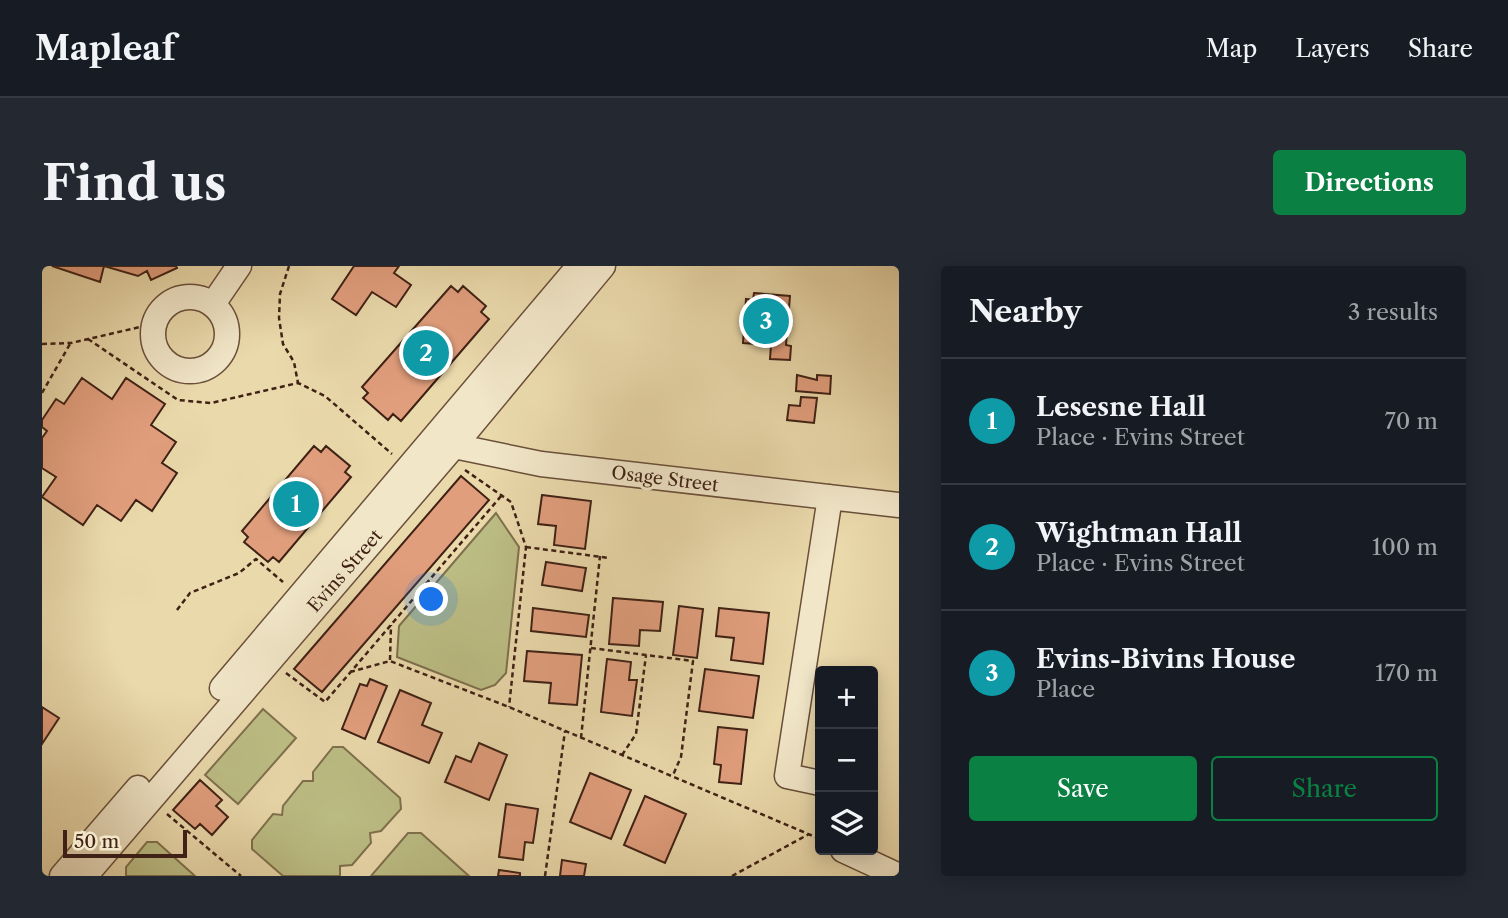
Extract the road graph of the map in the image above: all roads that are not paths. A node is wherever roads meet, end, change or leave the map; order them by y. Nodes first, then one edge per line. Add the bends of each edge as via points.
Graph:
1 (239, 266) edge
2 (579, 266) edge
3 (603, 266) edge
4 (213, 304) junction
5 (444, 446) junction
6 (830, 498) junction
7 (899, 505) edge
8 (815, 782) edge
9 (847, 855) edge
10 (854, 855) edge
11 (62, 876) edge
12 (85, 876) edge
13 (853, 876) edge
14 (899, 876) edge

1 - 4 street
2 - 5 street, Evins Street
3 - 5 street, Evins Street
4 - 4 street via 185,296 160,311 152,339 166,364 194,371 220,357 227,329
5 - 6 street, Osage Street via 541,464
5 - 11 street, Evins Street
5 - 12 street, Evins Street
6 - 7 street, Osage Street
6 - 8 street via 787,776
9 - 13 street
10 - 14 street

